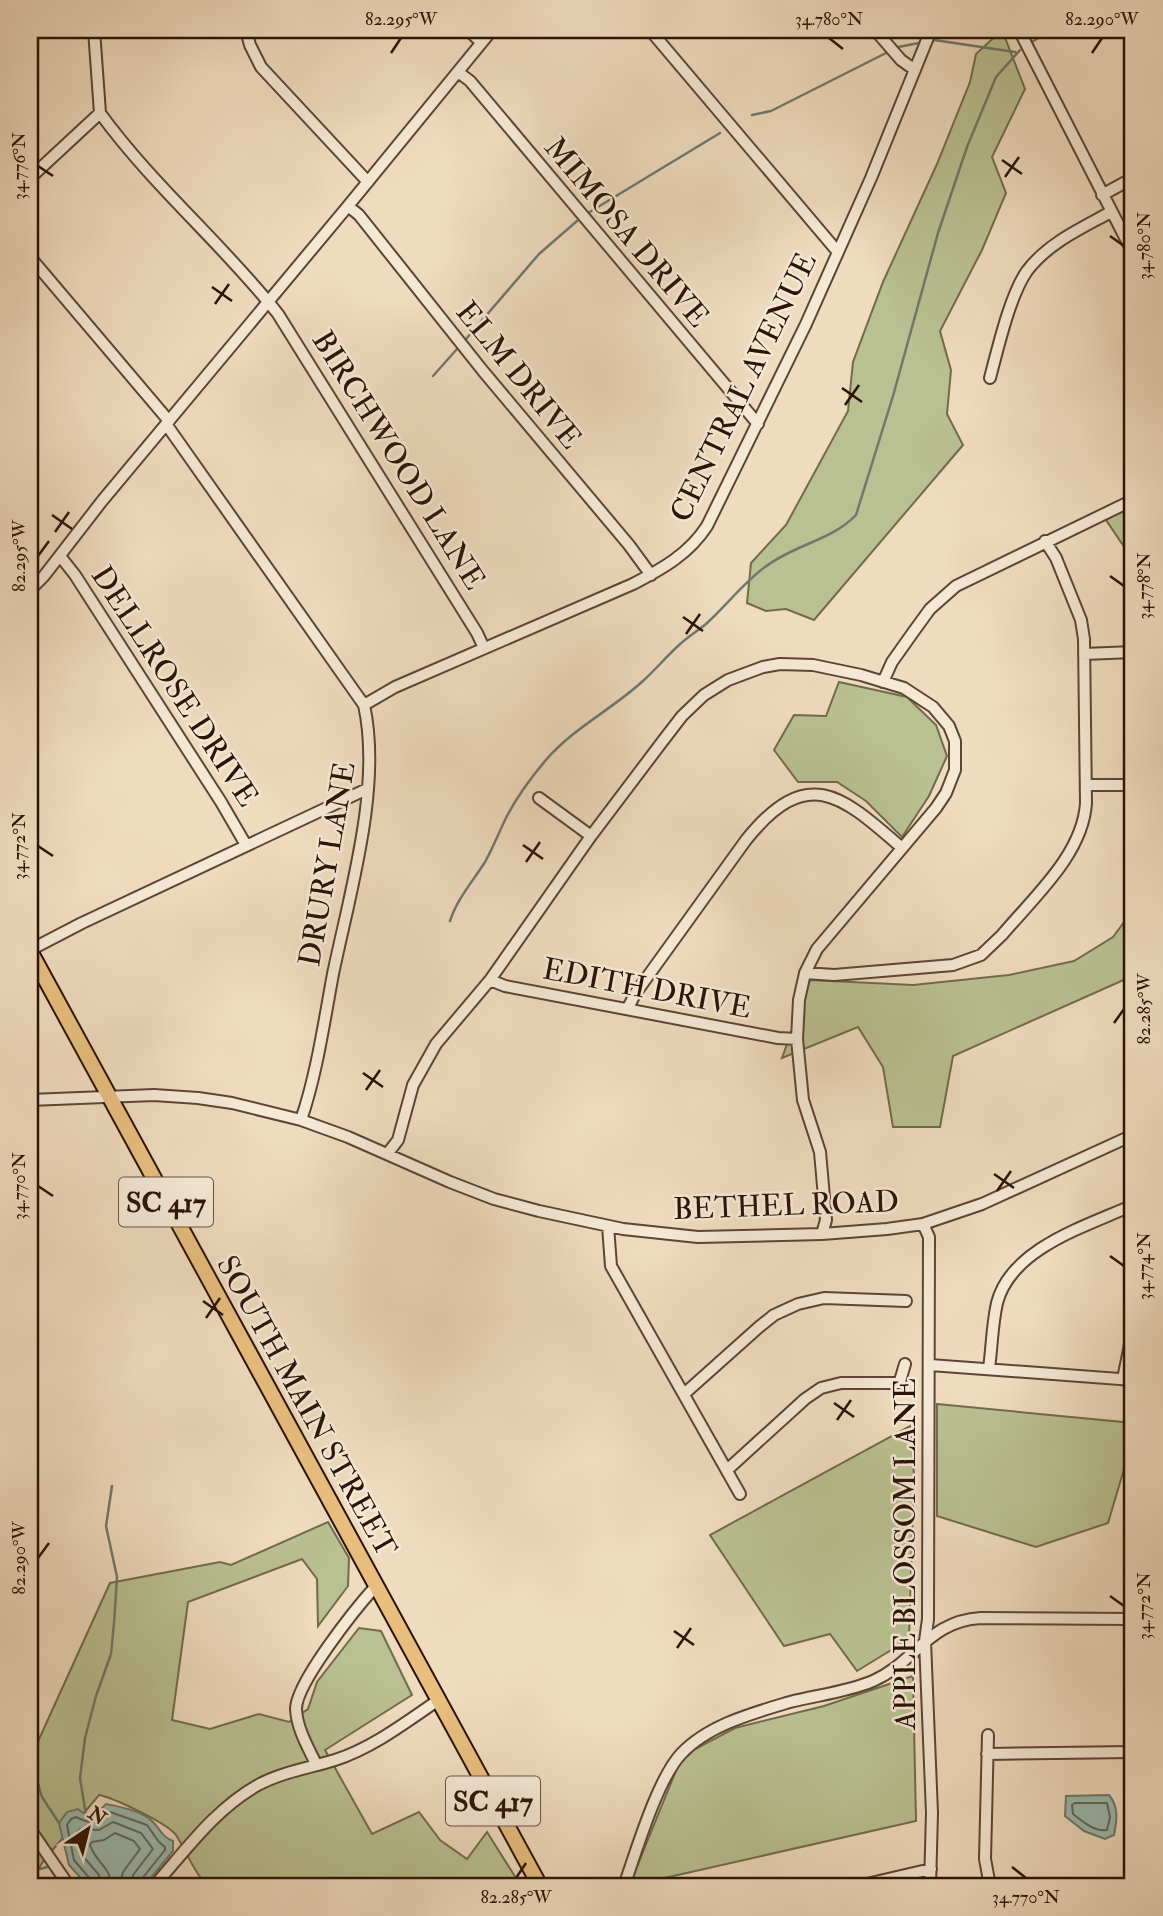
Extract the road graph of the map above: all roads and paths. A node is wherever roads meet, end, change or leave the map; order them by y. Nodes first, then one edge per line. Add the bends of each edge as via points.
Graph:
1 (94, 30) edge
2 (246, 30) edge
3 (468, 30) edge
4 (492, 30) edge
5 (650, 30) edge
6 (875, 30) edge
7 (931, 30) edge
8 (1019, 30) edge
9 (481, 41) junction
10 (915, 70) junction
11 (458, 72) junction
12 (100, 113) junction
13 (30, 178) edge
14 (1133, 178) edge
15 (368, 182) junction
16 (1102, 195) junction
17 (348, 206) junction
18 (1111, 212) junction
19 (837, 251) junction
20 (1133, 253) edge
21 (30, 257) edge
22 (268, 302) junction
23 (990, 378) dead end
24 (167, 423) junction
25 (758, 424) junction
26 (1133, 500) edge
27 (1045, 541) junction
28 (60, 556) junction
29 (651, 575) junction
30 (30, 590) edge
31 (484, 648) junction
32 (1133, 652) edge
33 (1084, 654) junction
34 (883, 682) junction
35 (364, 705) junction
36 (1087, 785) junction
37 (1133, 785) edge
38 (367, 789) junction
39 (539, 798) dead end
40 (591, 836) junction
41 (246, 845) junction
42 (902, 848) junction
43 (30, 950) edge
44 (805, 973) junction
45 (489, 980) junction
46 (628, 1008) junction
47 (796, 1039) junction
48 (108, 1097) junction
49 (30, 1100) edge
50 (301, 1120) junction
51 (1133, 1135) edge
52 (388, 1153) junction
53 (1133, 1205) edge
54 (923, 1224) junction
55 (608, 1226) junction
56 (822, 1234) junction
57 (906, 1301) dead end
58 (1133, 1331) edge
59 (905, 1364) dead end
60 (930, 1365) junction
61 (989, 1368) junction
62 (1128, 1380) edge
63 (684, 1394) junction
64 (727, 1470) junction
65 (740, 1494) dead end
66 (375, 1587) junction
67 (1133, 1619) edge
68 (925, 1642) junction
69 (438, 1701) junction
70 (988, 1735) dead end
71 (1133, 1752) edge
72 (987, 1754) junction
73 (316, 1764) junction
74 (30, 1829) edge
75 (931, 1869) junction
76 (872, 1884) edge
77 (69, 1886) edge
78 (155, 1886) edge
79 (540, 1886) edge
80 (624, 1886) edge
81 (858, 1886) edge
82 (930, 1886) edge
83 (990, 1886) edge

1 - 12 street
2 - 15 street via 261,67
3 - 9 street
4 - 9 street
5 - 19 street
6 - 10 street
7 - 10 street, CENTRAL AVENUE
8 - 16 street
9 - 11 street
10 - 19 street, CENTRAL AVENUE
11 - 15 street
11 - 25 street, MIMOSA DRIVE
12 - 13 street
12 - 22 street, BIRCHWOOD LANE
14 - 16 street
15 - 17 street
16 - 18 street
17 - 22 street
17 - 29 street, ELM DRIVE
18 - 20 street
18 - 23 street via 1056,243 1025,274
19 - 25 street, CENTRAL AVENUE
21 - 24 street, DRURY LANE
22 - 24 street
22 - 31 street, BIRCHWOOD LANE via 288,327
24 - 28 street
24 - 35 street, DRURY LANE
25 - 29 street, CENTRAL AVENUE via 703,533 678,558
26 - 27 street
27 - 33 street via 1078,610
27 - 34 street via 944,596 892,662
28 - 30 street
28 - 41 street, DELLROSE DRIVE
29 - 31 street, CENTRAL AVENUE
31 - 35 street, CENTRAL AVENUE
32 - 33 street
33 - 36 street
34 - 40 street via 838,669 795,664 763,667 728,680 682,716
34 - 42 street via 910,691 933,706 952,731 957,752 946,793
35 - 38 street, DRURY LANE via 371,755
36 - 37 street
36 - 44 street via 1084,820 1072,850 981,955 939,967
38 - 41 street
38 - 50 street, DRURY LANE
39 - 40 street
40 - 45 street
41 - 43 street
42 - 44 street via 817,949
42 - 46 street via 837,798 812,795 783,804 746,840
43 - 48 main road, SOUTH MAIN STREET / SC 417
44 - 47 street
45 - 46 street, EDITH DRIVE
45 - 52 street via 436,1044 413,1085 398,1140
46 - 47 street, EDITH DRIVE
47 - 56 street via 803,1100 820,1152 826,1220
48 - 49 street, BETHEL ROAD
48 - 50 street, BETHEL ROAD via 198,1098
48 - 66 main road, SOUTH MAIN STREET / SC 417
50 - 52 street, BETHEL ROAD
51 - 54 street, BETHEL ROAD via 982,1203
52 - 55 street, BETHEL ROAD via 494,1199
53 - 61 street via 1052,1242 1011,1274 997,1303
54 - 56 street, BETHEL ROAD
54 - 60 street, APPLE BLOSSOM LANE via 929,1237
55 - 56 street, BETHEL ROAD via 698,1237
55 - 63 street via 611,1266
57 - 63 street via 824,1298 798,1304 766,1321
58 - 62 street
59 - 64 street via 897,1383 834,1384 816,1391
60 - 61 street
60 - 68 street, APPLE BLOSSOM LANE
61 - 62 street
63 - 64 street
64 - 65 street
66 - 69 main road, SOUTH MAIN STREET / SC 417
66 - 73 street via 299,1694 297,1718
67 - 68 street via 971,1618 942,1627
68 - 75 street, APPLE BLOSSOM LANE
68 - 80 street via 873,1681 739,1719 696,1741 668,1772
69 - 73 street via 363,1747
69 - 79 main road, SC 417
70 - 72 street
71 - 72 street
72 - 83 street via 985,1859
73 - 78 street via 259,1785 228,1806
74 - 77 street
75 - 76 street
75 - 82 street, APPLE BLOSSOM LANE
76 - 81 street

